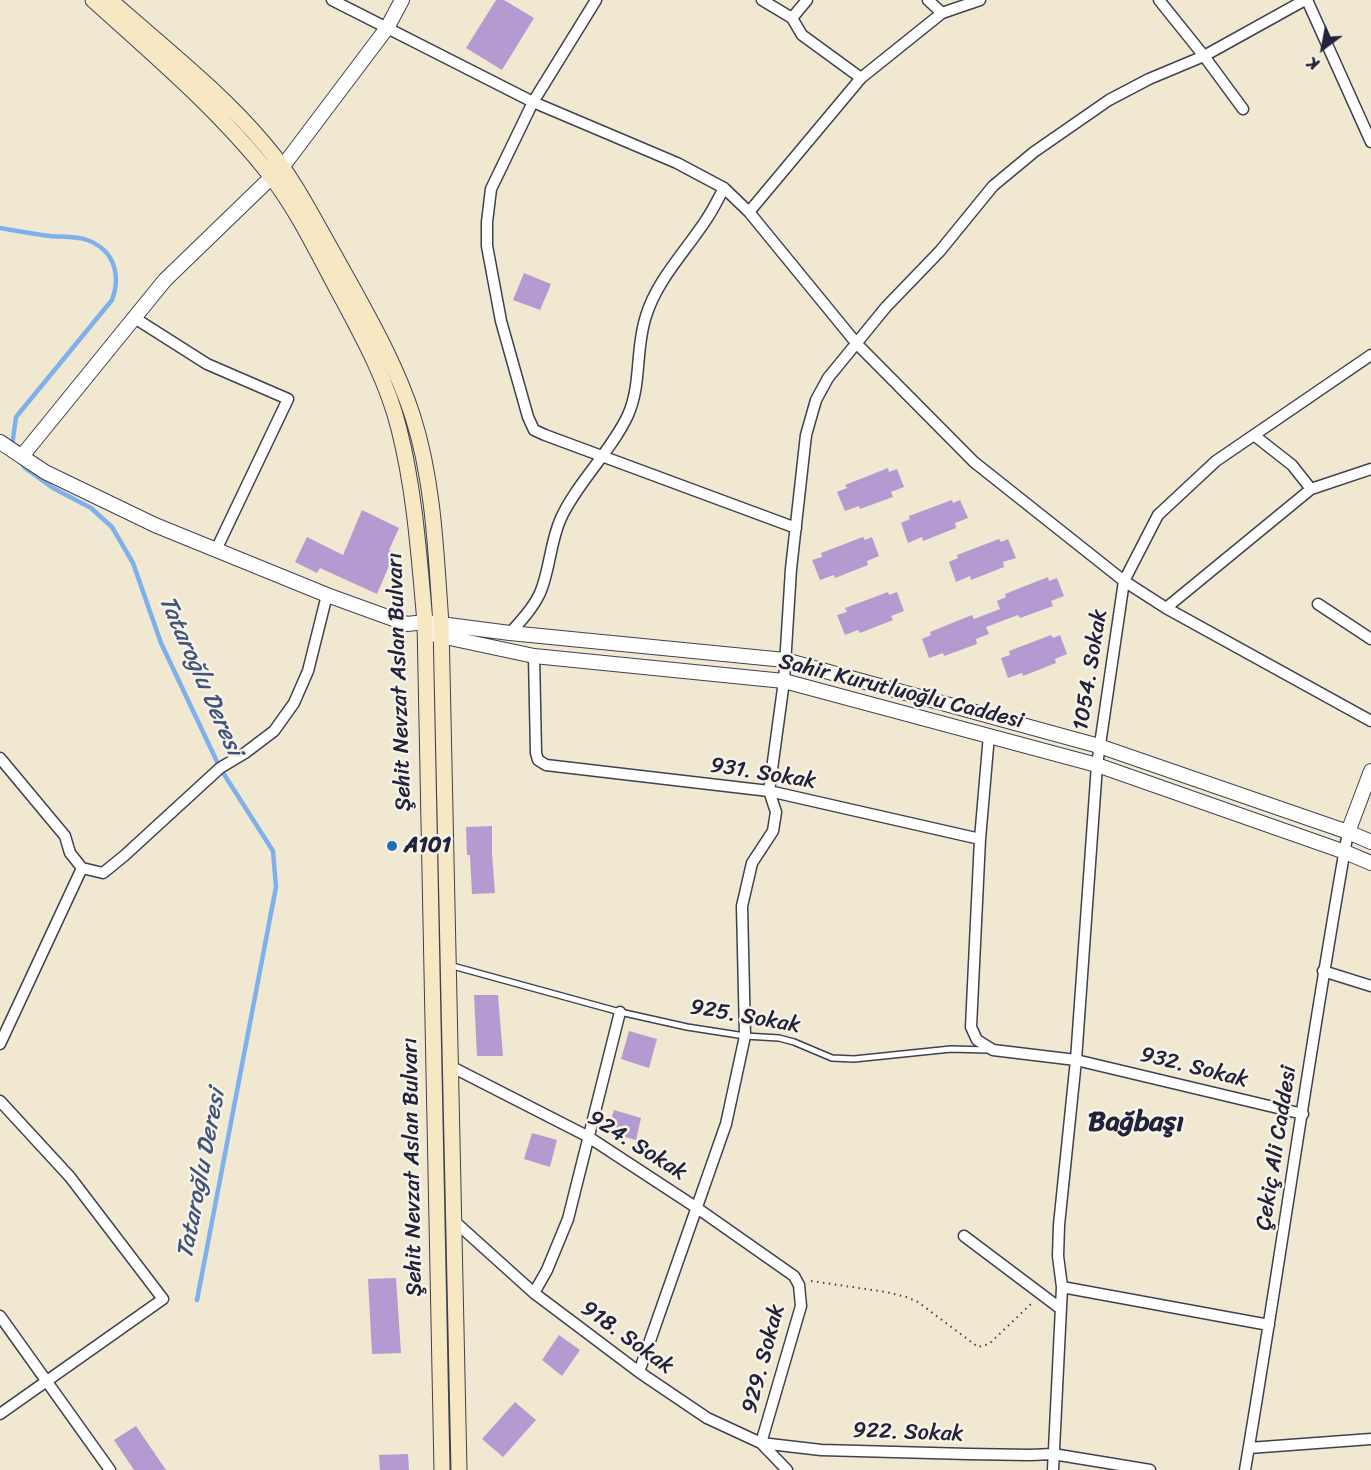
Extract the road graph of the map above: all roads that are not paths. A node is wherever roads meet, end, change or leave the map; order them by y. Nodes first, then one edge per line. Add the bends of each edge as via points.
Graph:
1 (93, 0) edge
2 (110, 0) edge
3 (332, 0) edge
4 (402, 0) edge
5 (597, 0) edge
6 (762, 0) edge
7 (807, 0) edge
8 (928, 0) edge
9 (980, 0) edge
10 (1159, 0) edge
11 (1306, 0) edge
12 (942, 13) junction
13 (792, 18) junction
14 (387, 28) junction
15 (1204, 56) junction
16 (861, 78) junction
17 (533, 102) junction
18 (1243, 109) dead end
19 (1371, 142) edge
20 (277, 171) junction
21 (724, 188) junction
22 (749, 212) junction
23 (133, 318) junction
24 (857, 344) junction
25 (1371, 354) edge
26 (1255, 436) junction
27 (0, 442) edge
28 (603, 455) junction
29 (22, 456) junction
30 (1371, 468) edge
31 (1311, 489) junction
32 (796, 528) junction
33 (216, 550) junction
34 (1124, 581) junction
35 (327, 595) junction
36 (1318, 604) dead end
37 (1166, 608) junction
38 (424, 627) junction
39 (441, 630) junction
40 (510, 633) junction
41 (1371, 639) edge
42 (534, 656) junction
43 (785, 660) junction
44 (784, 681) junction
45 (1371, 721) edge
46 (989, 735) junction
47 (1099, 746) junction
48 (0, 758) edge
49 (1097, 765) junction
50 (1371, 771) edge
51 (769, 791) junction
52 (1348, 832) junction
53 (980, 839) junction
54 (1371, 842) edge
55 (1345, 852) junction
56 (1371, 863) edge
57 (82, 868) junction
58 (447, 965) junction
59 (1323, 971) junction
60 (1371, 986) edge
61 (620, 1012) junction
62 (745, 1036) junction
63 (0, 1044) edge
64 (993, 1050) junction
65 (1076, 1060) junction
66 (450, 1066) junction
67 (0, 1101) edge
68 (1303, 1114) junction
69 (588, 1136) junction
70 (697, 1208) junction
71 (453, 1220) junction
72 (963, 1236) dead end
73 (796, 1280) joint
74 (1062, 1287) junction
75 (534, 1293) junction
76 (1061, 1309) junction
77 (0, 1316) edge
78 (1269, 1325) junction
79 (639, 1372) junction
80 (46, 1380) junction
81 (0, 1414) edge
82 (1371, 1439) edge
83 (761, 1443) junction
84 (1249, 1448) junction
85 (1053, 1454) junction
86 (110, 1470) edge
87 (442, 1470) edge
88 (459, 1470) edge
89 (788, 1470) edge
90 (1053, 1470) edge
91 (1150, 1470) edge
92 (1245, 1470) edge

1 - 20 main road, Şehit Nevzat Aslan Bulvarı
2 - 20 main road, Şehit Nevzat Aslan Bulvarı via 225,103 266,145
3 - 14 street
4 - 14 street
5 - 17 street
6 - 13 street
7 - 13 street
8 - 12 street
9 - 12 street
10 - 15 street
11 - 15 street
11 - 19 street
12 - 16 street
13 - 16 street via 802,35
14 - 17 street
14 - 20 street
15 - 18 street
15 - 24 street via 1109,100 993,186
16 - 22 street
17 - 21 street via 677,163
17 - 28 street via 491,189 487,246 501,321 534,430
20 - 23 street via 165,280
20 - 38 main road, Şehit Nevzat Aslan Bulvarı via 288,202 358,327 392,406 408,467
20 - 39 main road, Şehit Nevzat Aslan Bulvarı via 363,308 396,373 412,417 431,506
21 - 22 street
21 - 28 street via 657,289 639,339 636,394 628,416
22 - 24 street
23 - 29 street
23 - 33 street via 207,364 288,399
24 - 32 street via 828,378 809,417
24 - 34 street via 974,462
25 - 26 street, 1054. Sokak
26 - 31 street via 1292,465
26 - 34 street, 1054. Sokak via 1215,461 1158,514
27 - 29 street
28 - 32 street
28 - 40 street via 561,517 540,592
29 - 33 street via 71,486
30 - 31 street
31 - 37 street
32 - 43 street
33 - 35 street
34 - 37 street
34 - 47 street, 1054. Sokak
35 - 38 street
35 - 57 street via 308,671 294,703 274,731 219,768 102,873
36 - 41 street
37 - 45 street
38 - 39 street
38 - 87 main road, Şehit Nevzat Aslan Bulvarı
39 - 40 street, Sahir Kurutluoğlu Caddesi
39 - 42 street, Sahir Kurutluoğlu Caddesi
39 - 58 main road, Şehit Nevzat Aslan Bulvarı
40 - 43 street, Sahir Kurutluoğlu Caddesi
42 - 44 street, Sahir Kurutluoğlu Caddesi
42 - 51 street, 931. Sokak via 538,760 551,766
43 - 44 street
43 - 47 street, Sahir Kurutluoğlu Caddesi
44 - 46 street, Sahir Kurutluoğlu Caddesi
44 - 51 street
46 - 49 street, Sahir Kurutluoğlu Caddesi
46 - 53 street
47 - 49 street, 1054. Sokak
47 - 52 street, Sahir Kurutluoğlu Caddesi
48 - 57 street via 65,836 70,853
49 - 55 street, Sahir Kurutluoğlu Caddesi
49 - 65 street, 1054. Sokak
50 - 52 street
51 - 53 street, 931. Sokak
51 - 62 street via 776,812 773,831 752,863 742,906
52 - 54 street, Sahir Kurutluoğlu Caddesi
52 - 55 street, Çekiç Ali Caddesi
53 - 64 street via 970,1027 977,1040
55 - 56 street, Sahir Kurutluoğlu Caddesi
55 - 59 street, Çekiç Ali Caddesi
57 - 63 street
58 - 61 lane, 925. Sokak
58 - 66 main road, Şehit Nevzat Aslan Bulvarı
59 - 60 street
59 - 68 street, Çekiç Ali Caddesi
61 - 62 lane, 925. Sokak
61 - 69 street
62 - 64 lane, 925. Sokak via 779,1038 832,1058 951,1048
62 - 70 street via 726,1124
64 - 65 street, 925. Sokak
65 - 68 street, 932. Sokak
65 - 74 street, 1054. Sokak via 1059,1225
66 - 69 street, 924. Sokak
66 - 71 main road, Şehit Nevzat Aslan Bulvarı
67 - 80 street via 70,1177 163,1299
68 - 78 street, Çekiç Ali Caddesi
69 - 70 street, 924. Sokak
69 - 75 street via 568,1219
70 - 73 street, 924. Sokak
70 - 79 street
71 - 75 street, 918. Sokak
71 - 88 main road, Şehit Nevzat Aslan Bulvarı
72 - 76 street
73 - 83 street, 929. Sokak via 801,1306
74 - 76 street, 1054. Sokak
74 - 78 street
75 - 79 street, 918. Sokak
76 - 85 street, 1054. Sokak
77 - 80 street
78 - 84 street, Çekiç Ali Caddesi
79 - 83 street, 918. Sokak via 707,1418
80 - 81 street
80 - 86 street
82 - 84 street
83 - 85 street, 922. Sokak via 968,1455
83 - 89 street, 918. Sokak
84 - 92 street, Çekiç Ali Caddesi
85 - 90 street, 1054. Sokak
85 - 91 street, 922. Sokak

